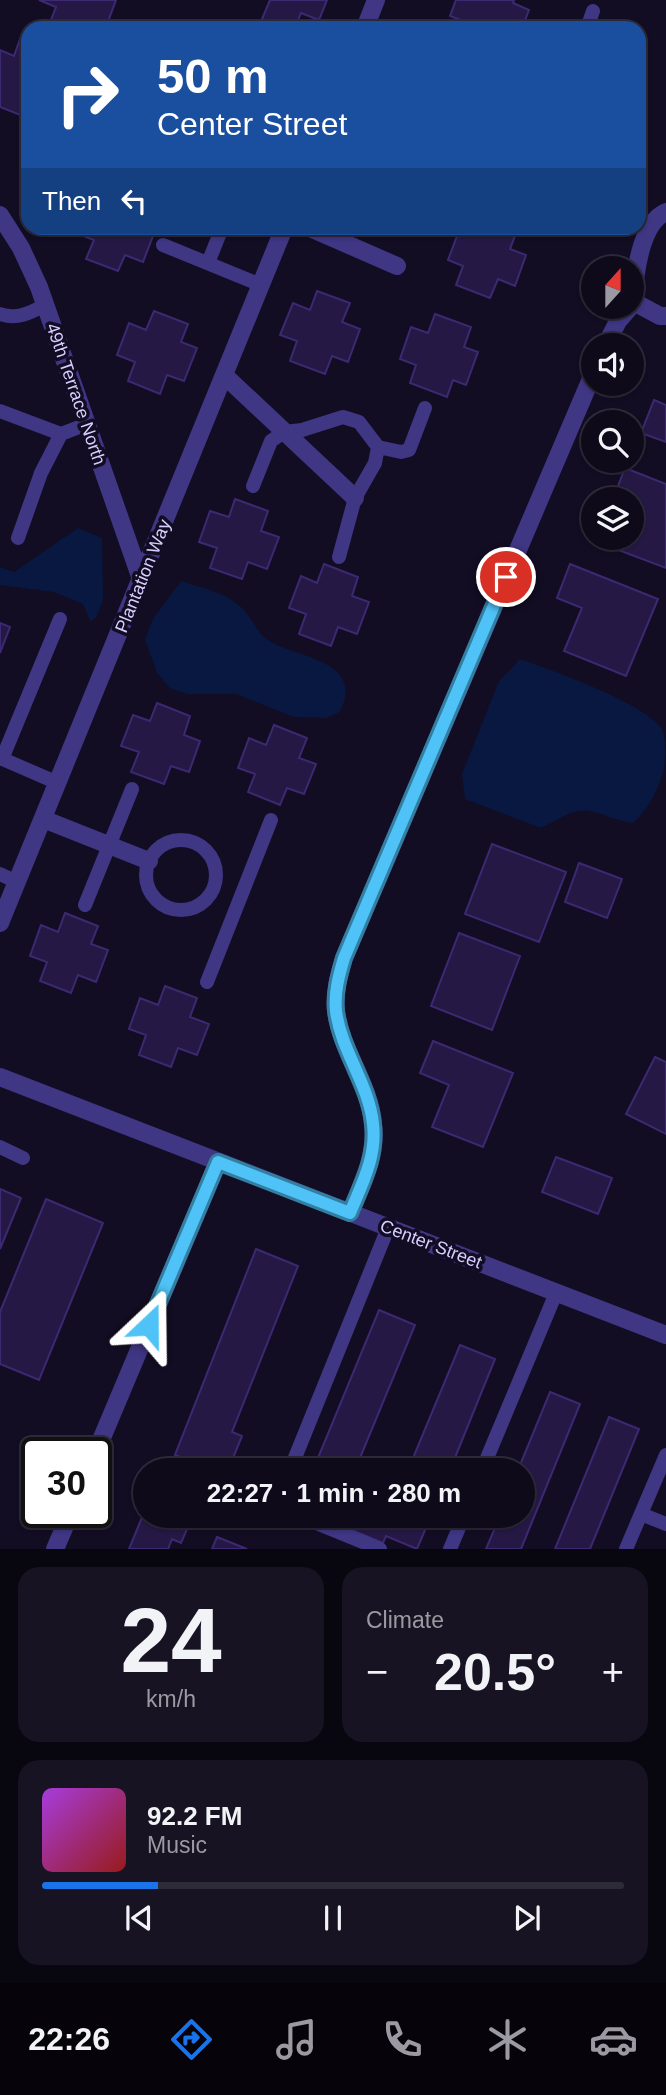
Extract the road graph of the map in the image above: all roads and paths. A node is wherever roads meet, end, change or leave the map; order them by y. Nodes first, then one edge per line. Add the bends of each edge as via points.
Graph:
1 (376, 0) edge
2 (593, 11) dead end
3 (368, 21) edge
4 (589, 21) edge
5 (666, 212) edge
6 (0, 215) edge
7 (219, 235) edge
8 (281, 235) edge
9 (326, 235) edge
10 (163, 245) dead end
11 (640, 256) edge
12 (208, 263) junction
13 (397, 265) dead end
14 (261, 285) junction
15 (45, 305) junction
16 (644, 310) edge
17 (0, 314) edge
18 (666, 316) edge
19 (225, 376) junction
20 (584, 396) edge
21 (425, 408) dead end
22 (0, 411) edge
23 (86, 424) junction
24 (284, 432) junction
25 (61, 434) junction
26 (378, 447) junction
27 (253, 486) dead end
28 (355, 498) junction
29 (18, 538) dead end
30 (339, 556) dead end
31 (141, 579) junction
32 (60, 619) dead end
33 (1, 758) edge
34 (58, 783) junction
35 (132, 789) dead end
36 (43, 819) junction
37 (271, 820) dead end
38 (108, 844) junction
39 (149, 860) junction
40 (0, 874) edge
41 (17, 882) junction
42 (215, 888) junction
43 (240, 897) junction
44 (85, 905) dead end
45 (0, 923) edge
46 (207, 982) dead end
47 (0, 1077) edge
48 (0, 1147) edge
49 (23, 1158) dead end
50 (218, 1162) junction
51 (350, 1213) junction
52 (388, 1228) junction
53 (556, 1293) junction
54 (666, 1335) edge
55 (102, 1437) edge
56 (666, 1455) edge
57 (295, 1458) edge
58 (487, 1458) edge
59 (641, 1514) junction
60 (666, 1524) edge
61 (64, 1528) edge
62 (328, 1528) edge
63 (459, 1528) edge
64 (55, 1549) edge
65 (380, 1549) edge
66 (450, 1549) edge
67 (626, 1549) edge

1 - 3 street
2 - 4 lane
5 - 11 street via 659,215 644,239
6 - 15 street, 49th Terrace North via 21,248
7 - 12 lane
8 - 14 street, Plantation Way
9 - 13 street
10 - 12 lane
12 - 14 lane
14 - 19 street, Plantation Way
15 - 17 lane via 26,315
15 - 23 street, 49th Terrace North
16 - 18 street
19 - 24 street
19 - 31 street, Plantation Way
20 - 51 street via 344,958 335,990 337,1019 374,1126 370,1163
21 - 26 lane via 409,450
22 - 25 lane
23 - 25 lane
23 - 31 street, 49th Terrace North
24 - 26 lane via 343,416 359,422
24 - 27 lane via 271,441
24 - 28 street
25 - 29 lane via 41,473
26 - 28 lane via 375,463
28 - 30 lane
31 - 34 street, Plantation Way
32 - 33 lane
33 - 34 lane
34 - 36 street, Plantation Way
35 - 38 lane
36 - 38 street
36 - 41 street, Plantation Way
37 - 43 lane
38 - 39 street
38 - 44 lane
39 - 42 lane via 166,844 192,841 212,858
39 - 42 lane via 146,870 151,894 173,910 196,908
40 - 41 lane
41 - 45 street, Plantation Way
42 - 43 lane
43 - 46 lane
47 - 50 street, Center Street
48 - 49 lane
50 - 51 street, Center Street
50 - 55 street
51 - 52 street, Center Street
52 - 53 street, Center Street
52 - 57 lane
53 - 54 street, Center Street
53 - 58 lane
56 - 59 lane
59 - 60 lane
59 - 67 lane
61 - 64 street
62 - 65 lane
63 - 66 lane

